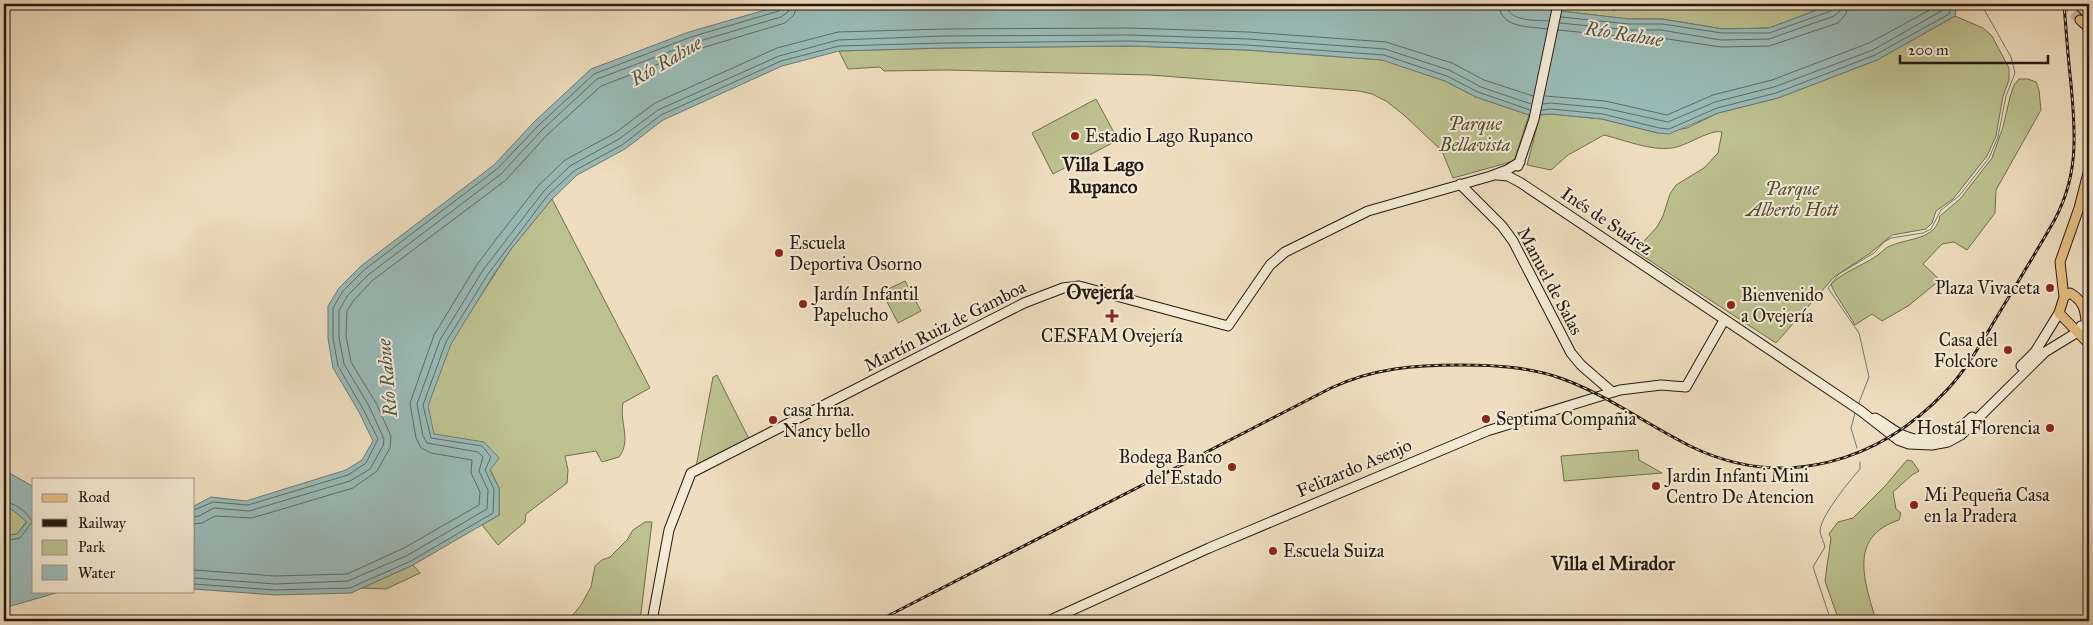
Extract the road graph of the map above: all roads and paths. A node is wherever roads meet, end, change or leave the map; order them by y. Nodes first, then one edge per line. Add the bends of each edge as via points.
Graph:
1 (1558, 4) edge
2 (2081, 7) dead end
3 (2089, 15) edge
4 (2080, 20) tunnel mouth
5 (2089, 28) edge
6 (1520, 162) junction
7 (2089, 170) edge
8 (1491, 176) junction
9 (1514, 178) junction
10 (1460, 184) junction
11 (2062, 280) junction
12 (2064, 297) junction
13 (2089, 306) edge
14 (2060, 311) junction
15 (1724, 321) junction
16 (2081, 326) edge
17 (2089, 335) edge
18 (2089, 344) edge
19 (1612, 392) junction
20 (1988, 406) junction
21 (652, 621) edge
22 (1048, 621) edge

1 - 6 street via 1534,119
2 - 3 main road
4 - 5 main road
6 - 8 street
6 - 9 street
7 - 11 main road via 2060,262
8 - 9 street, Inés de Suárez
8 - 10 street
9 - 15 street, Inés de Suárez
10 - 19 street, Manuel de Salas via 1513,241 1574,357
10 - 21 street, Martín Ruiz de Gamboa via 1368,211 1285,252 1270,264 1228,326 1079,286 1063,288 1024,304 691,473 669,530
11 - 12 main road
11 - 13 main road
12 - 14 main road
12 - 16 main road via 2070,293 2080,300 2084,307
14 - 16 main road
14 - 20 street, Inés de Suárez via 2029,358
15 - 19 street, Felizardo Asenjo via 1686,387 1661,385
15 - 20 street, Inés de Suárez via 1904,436 1932,438 1947,435
16 - 17 main road
16 - 18 main road
16 - 20 street, Inés de Suárez via 2045,352
19 - 22 street, Felizardo Asenjo via 1505,424 1442,448

